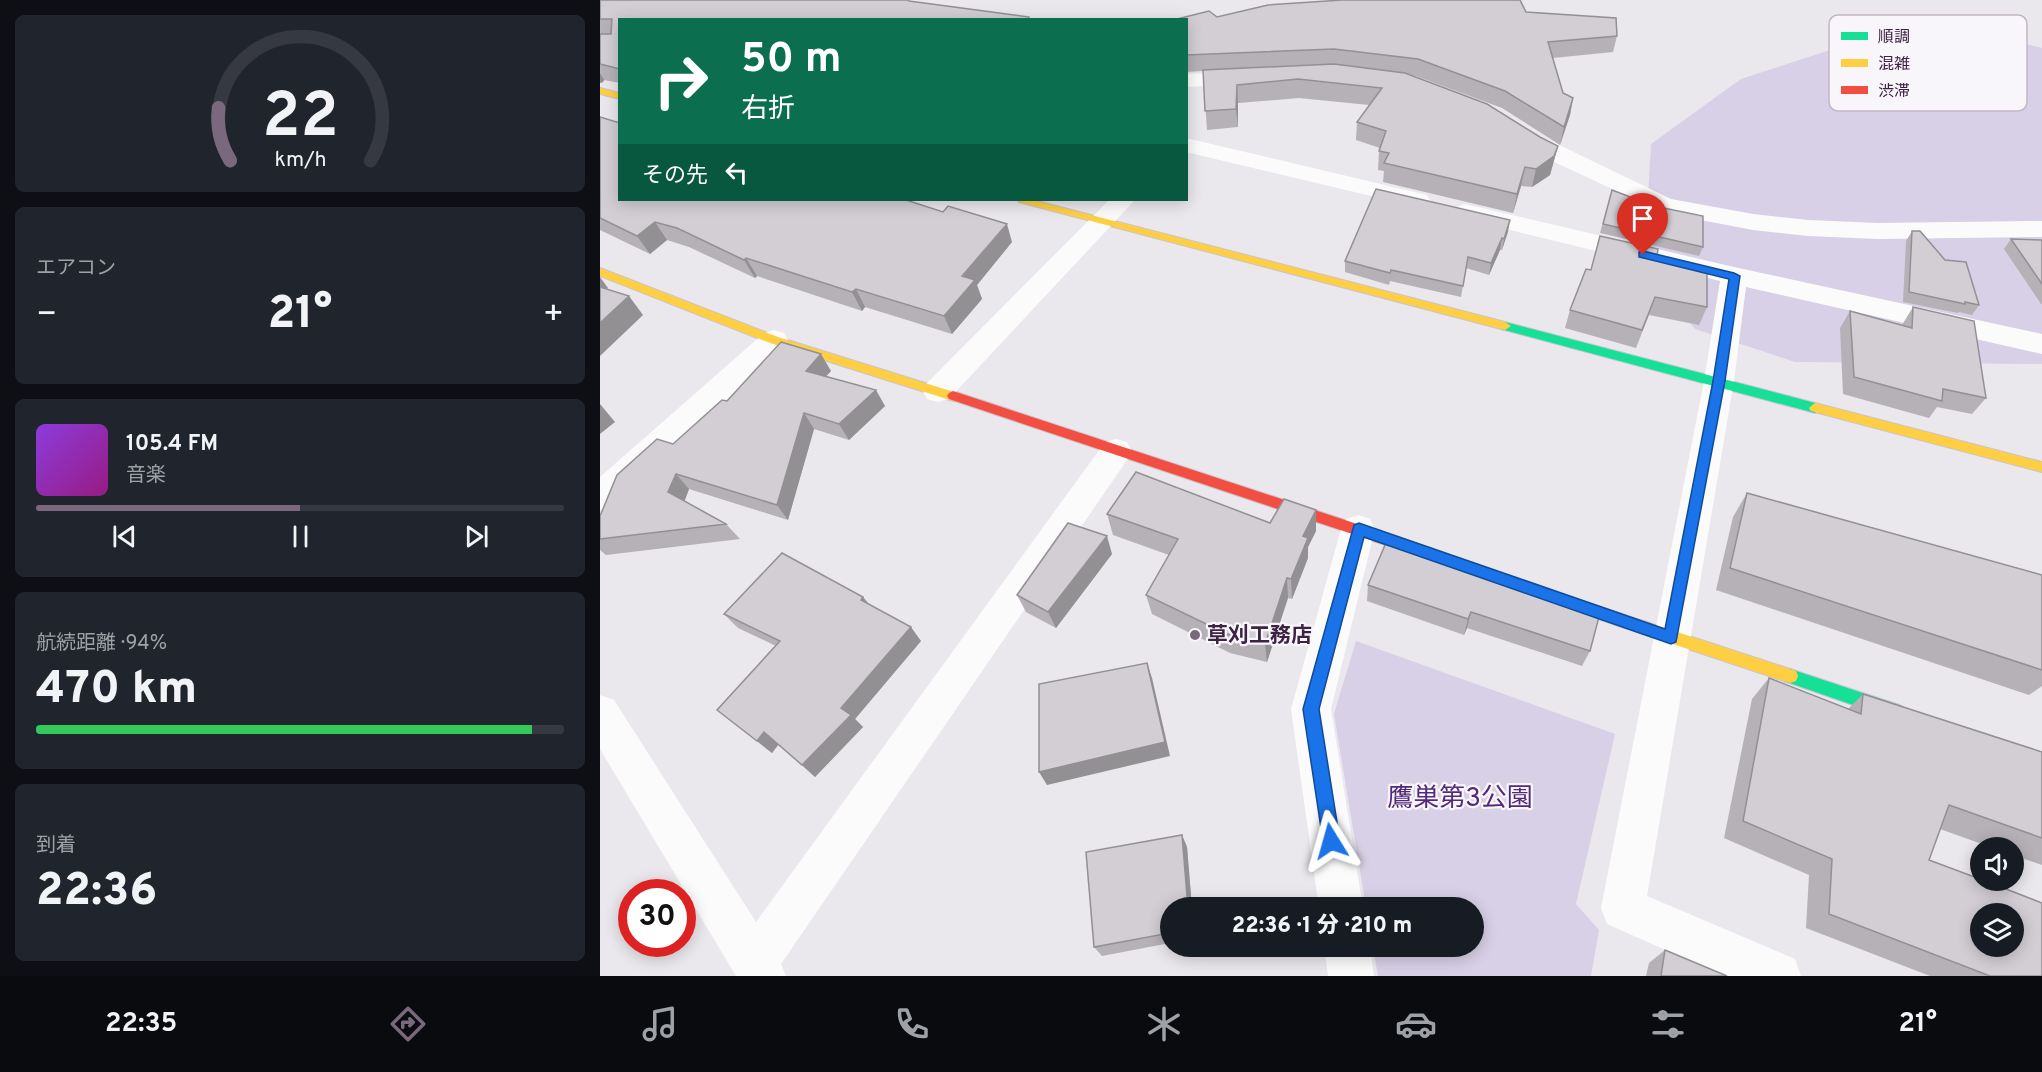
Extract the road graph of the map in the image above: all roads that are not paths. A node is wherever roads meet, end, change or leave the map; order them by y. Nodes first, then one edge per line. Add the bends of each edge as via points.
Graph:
1 (1268, 77) edge
2 (1188, 81) edge
3 (600, 91) edge
4 (618, 96) edge
5 (1501, 121) edge
6 (1188, 145) edge
7 (1027, 201) edge
8 (1122, 201) edge
9 (1104, 221) junction
10 (2042, 229) edge
11 (600, 272) edge
12 (1734, 276) junction
13 (774, 340) junction
14 (2042, 344) edge
15 (1719, 381) junction
16 (938, 391) junction
17 (1116, 451) junction
18 (2042, 467) edge
19 (600, 497) edge
20 (1359, 529) junction
21 (1448, 560) edge
22 (1548, 595) edge
23 (1671, 638) junction
24 (600, 713) edge
25 (1907, 716) edge
26 (1339, 897) edge
27 (1348, 957) edge
28 (759, 970) edge
29 (1351, 976) edge
30 (1778, 976) edge

1 - 2 street
3 - 4 street
5 - 10 street via 1545,149 1664,205 1808,228
6 - 12 street
7 - 9 street
8 - 9 street
9 - 15 street
9 - 16 street
11 - 13 street
12 - 14 street
12 - 15 street
13 - 16 street
13 - 19 street
15 - 18 street
15 - 23 street
16 - 17 street
17 - 20 street
17 - 28 street
20 - 21 street
20 - 26 street via 1311,709
22 - 23 street
23 - 25 street
23 - 30 street via 1623,908
24 - 28 street
27 - 29 street

